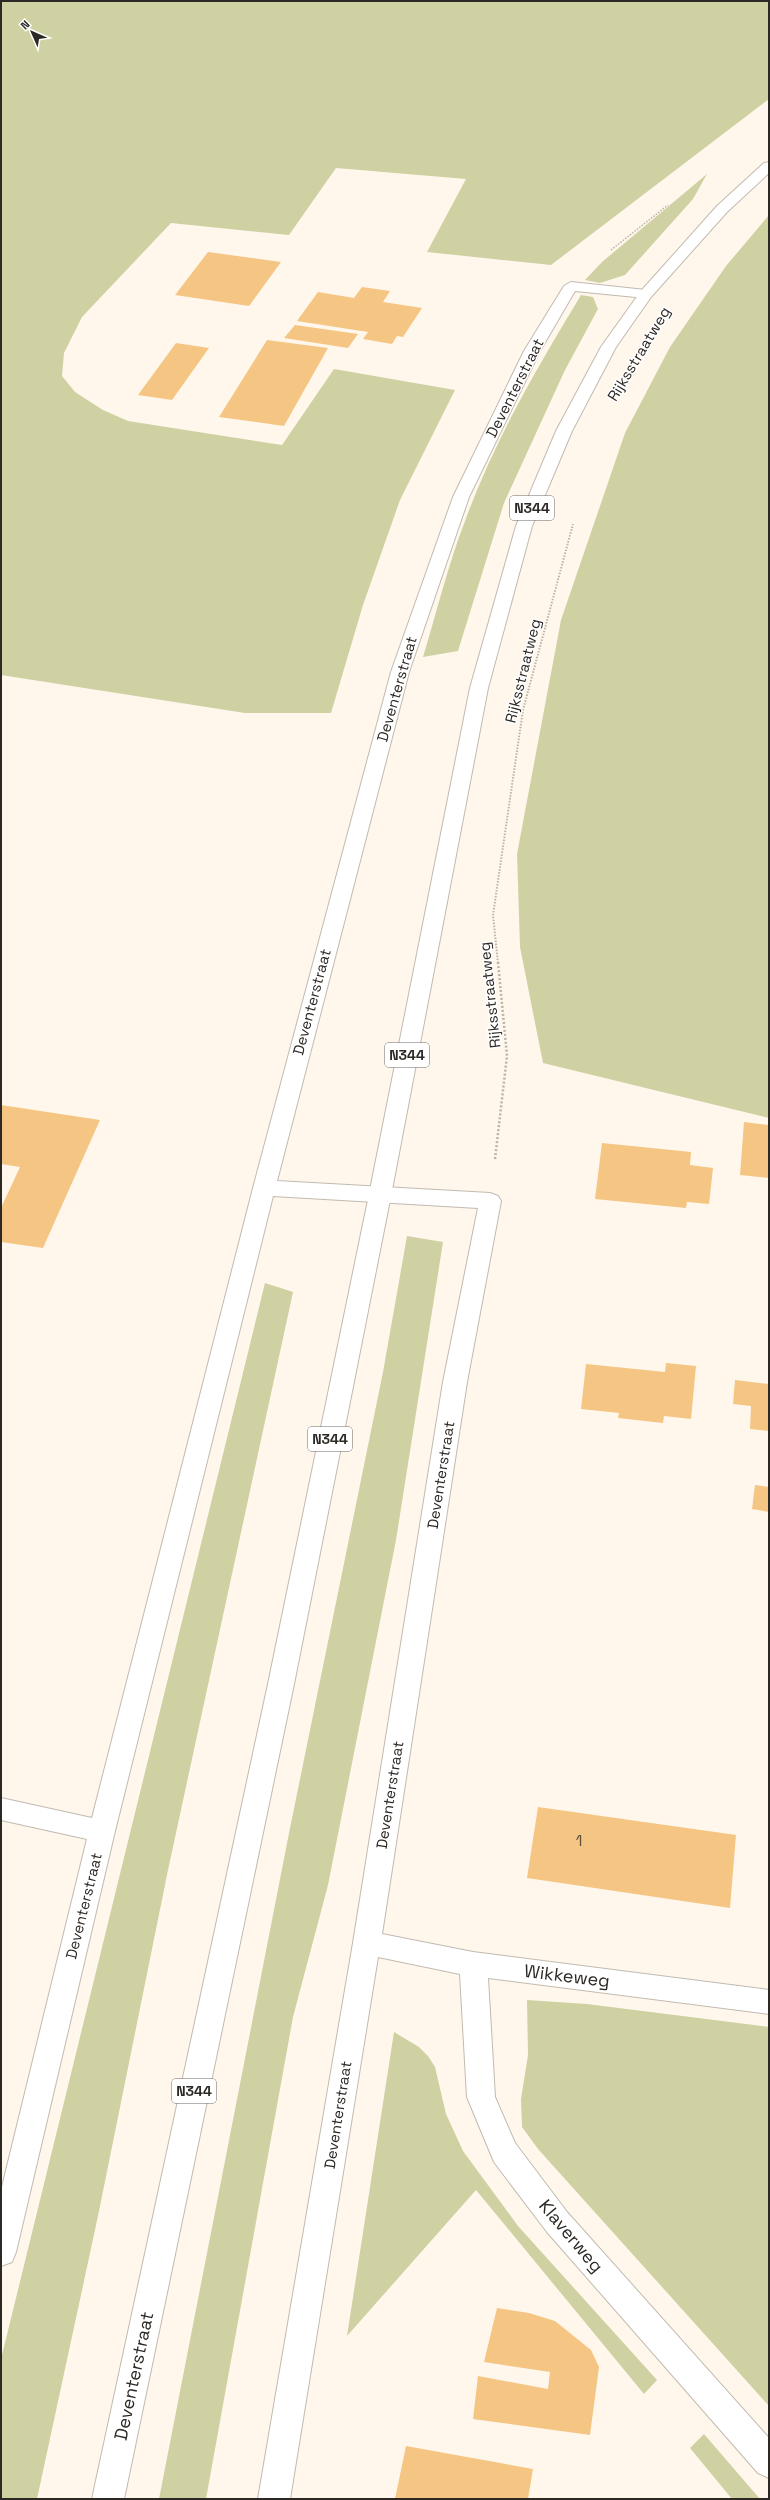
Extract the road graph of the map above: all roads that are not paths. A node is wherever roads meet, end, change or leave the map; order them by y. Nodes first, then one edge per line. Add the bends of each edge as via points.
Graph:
1 (769, 166) edge
2 (646, 294) junction
3 (264, 1188) junction
4 (380, 1195) junction
5 (1, 1809) edge
6 (102, 1831) junction
7 (367, 1943) junction
8 (473, 1964) junction
9 (769, 2002) edge
10 (1, 2252) edge
11 (769, 2462) edge
12 (108, 2499) edge
13 (274, 2499) edge

1 - 2 street, Deventerstraat / N344 via 722,209
2 - 3 street, Deventerstraat via 571,286 532,351 461,497 400,672
2 - 4 street, Deventerstraat / N344 via 609,347 564,431 524,526 479,688
3 - 4 street
3 - 6 street, Deventerstraat
4 - 7 street, Deventerstraat via 490,1201 455,1382
4 - 12 street, Deventerstraat / N344 via 279,1691
5 - 6 street
6 - 10 street, Deventerstraat
7 - 8 street, Wikkeweg
7 - 13 street, Deventerstraat
8 - 9 street, Wikkeweg
8 - 11 street, Klaverweg via 481,2097 504,2152 557,2222

